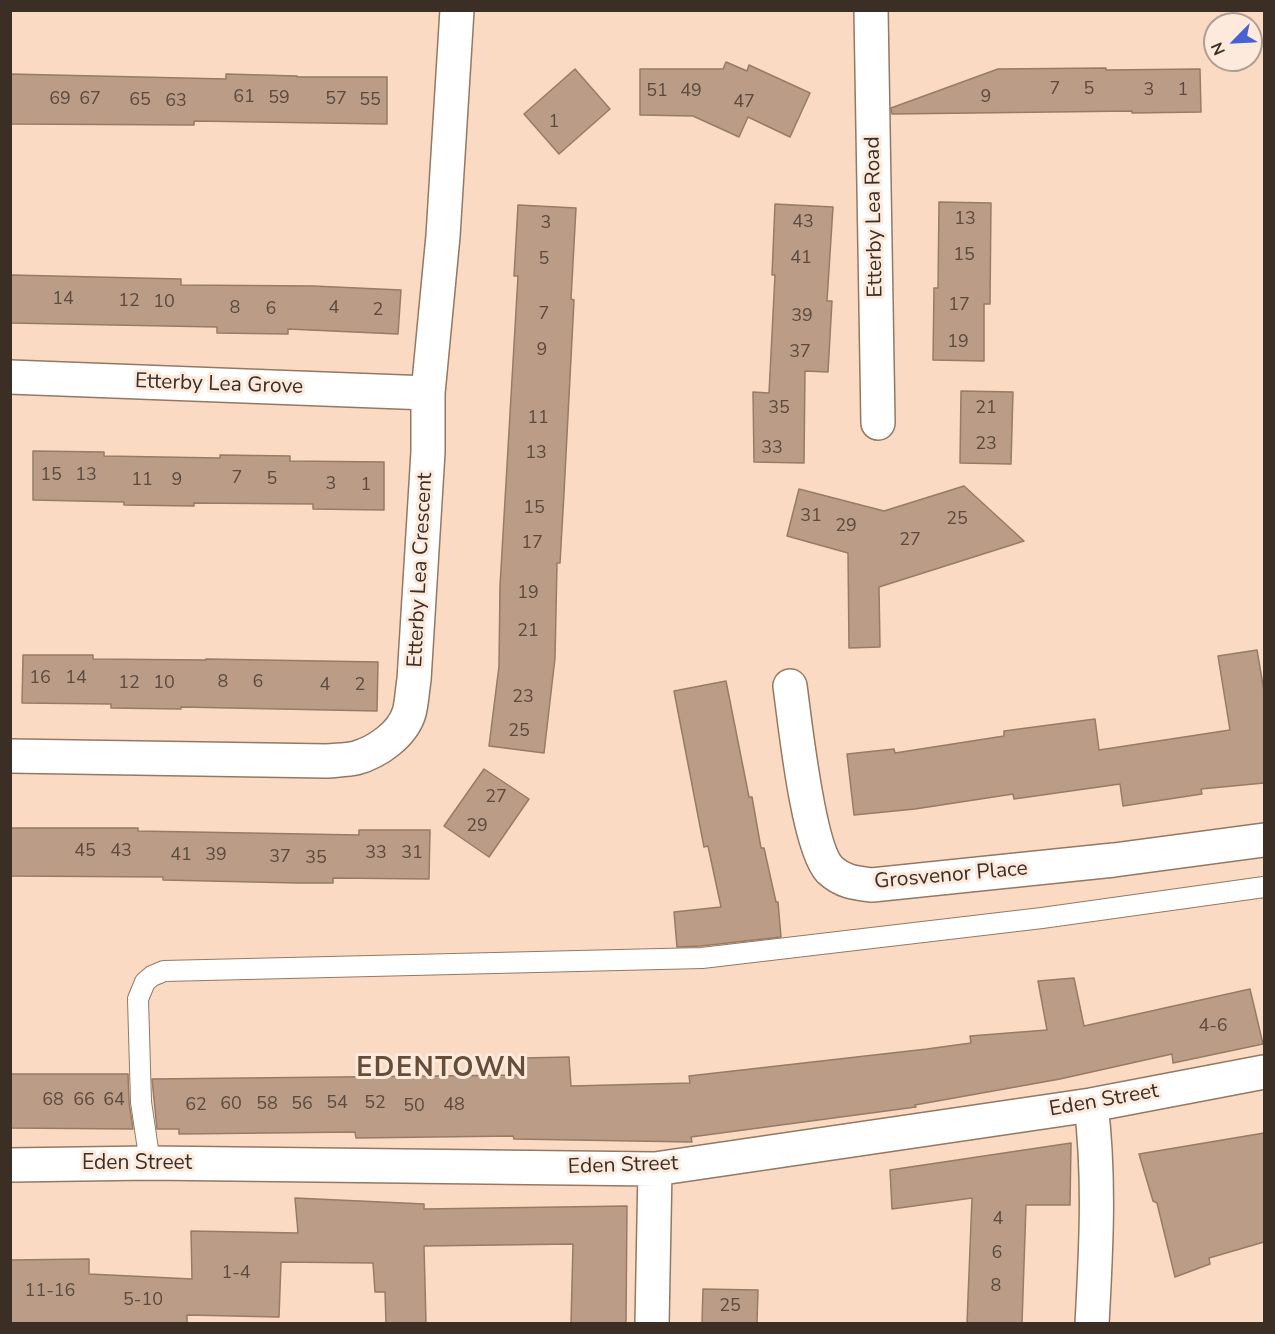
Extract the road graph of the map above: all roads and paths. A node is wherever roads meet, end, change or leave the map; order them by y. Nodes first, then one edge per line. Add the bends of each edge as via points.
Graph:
1 (457, 10) edge
2 (871, 10) edge
3 (10, 377) edge
4 (428, 393) junction
5 (878, 423) dead end
6 (790, 686) dead end
7 (10, 756) edge
8 (1264, 840) edge
9 (1264, 887) edge
10 (1264, 1072) edge
11 (1091, 1105) junction
12 (150, 1163) junction
13 (10, 1165) edge
14 (655, 1169) junction
15 (652, 1323) edge
16 (1092, 1323) edge

1 - 4 street, Etterby Lea Crescent via 443,236
2 - 5 street, Etterby Lea Road
3 - 4 street, Etterby Lea Grove
4 - 7 street, Etterby Lea Crescent via 414,680 409,714 386,742 353,758 327,760
6 - 8 street, Grosvenor Place via 810,817 829,869 847,882 872,885 1026,870
9 - 12 lane via 702,958 164,971 145,982 138,999 141,1102
10 - 11 street, Eden Street
11 - 14 street, Eden Street
11 - 16 street via 1096,1145
12 - 13 street, Eden Street
12 - 14 street, Eden Street
14 - 15 street

